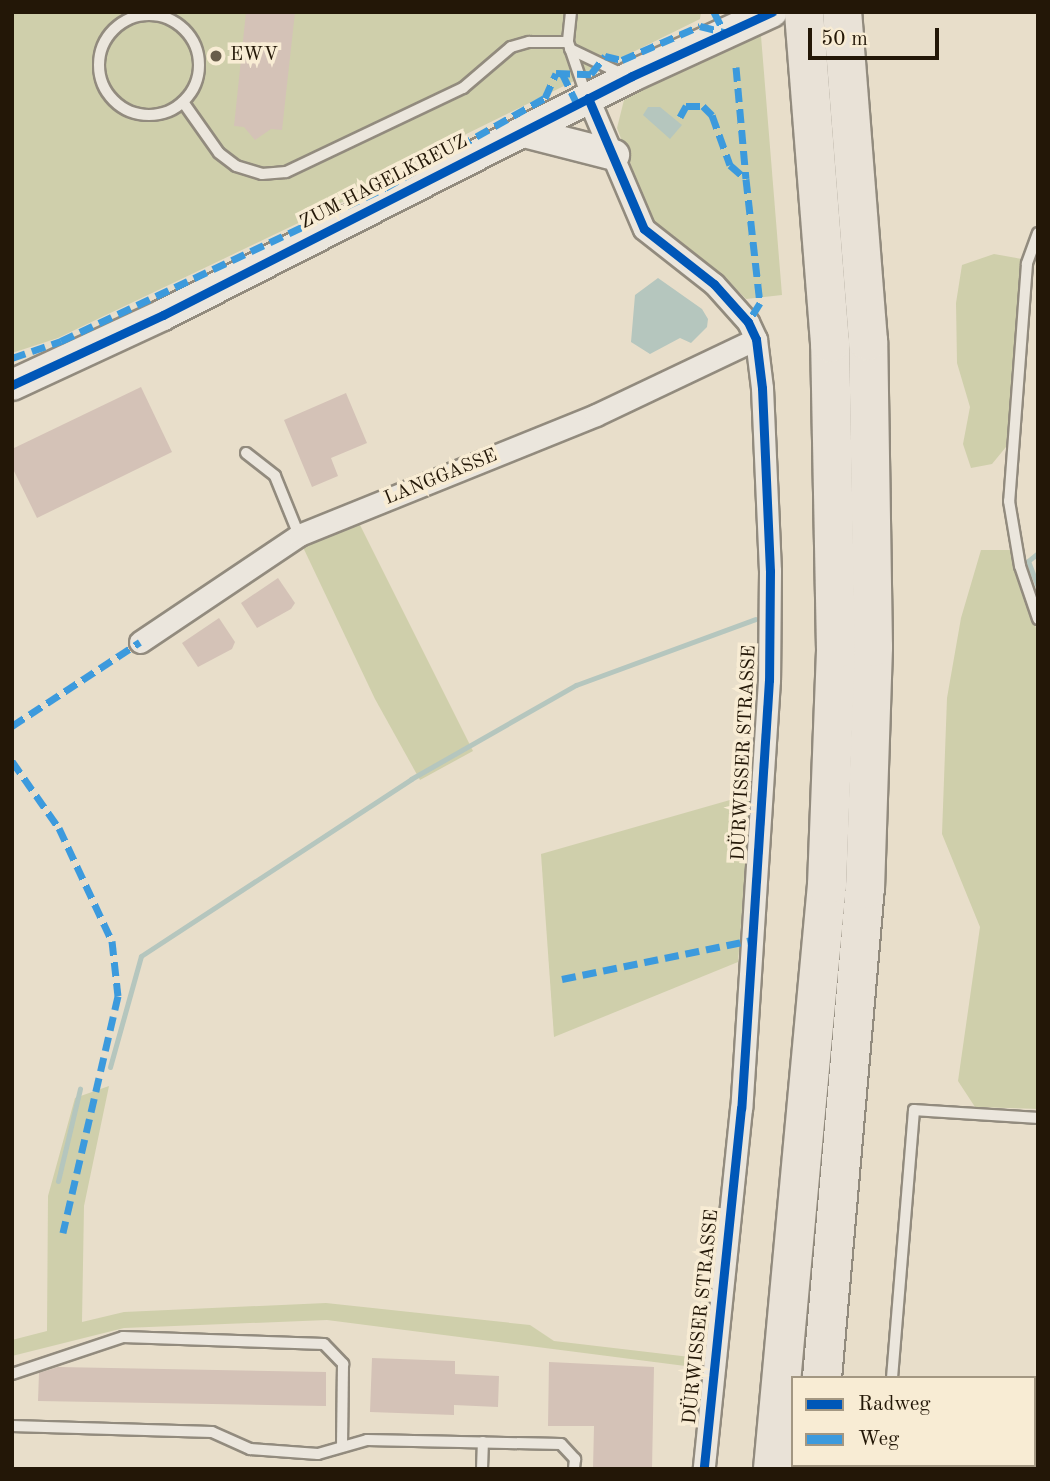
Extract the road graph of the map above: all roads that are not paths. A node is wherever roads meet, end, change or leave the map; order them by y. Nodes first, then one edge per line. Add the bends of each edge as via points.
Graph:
1 (116, 12) edge
2 (571, 12) edge
3 (804, 12) edge
4 (842, 12) edge
5 (766, 14) edge
6 (124, 22) junction
7 (569, 45) junction
8 (632, 76) junction
9 (588, 98) junction
10 (183, 102) junction
11 (524, 131) junction
12 (614, 155) junction
13 (1038, 233) edge
14 (755, 338) junction
15 (12, 385) edge
16 (246, 453) dead end
17 (299, 536) junction
18 (1038, 619) edge
19 (140, 642) dead end
20 (1038, 1118) edge
21 (12, 1374) edge
22 (822, 1376) edge
23 (892, 1376) edge
24 (12, 1426) edge
25 (483, 1442) junction
26 (342, 1446) junction
27 (482, 1469) edge
28 (574, 1469) edge
29 (704, 1469) edge
30 (773, 1469) edge

1 - 6 lane
2 - 7 lane
3 - 30 highway via 830,343 835,649 827,886
4 - 22 highway via 868,341 873,647 865,889
5 - 8 street, ZUM HAGELKREUZ
6 - 10 lane via 137,16 159,16 190,35 198,58 198,77
6 - 10 lane via 106,40 100,56 109,94 141,114 158,114
7 - 8 lane via 604,69
7 - 9 lane
7 - 10 lane via 529,42 511,47 463,89 286,172 262,174 236,166 219,153
8 - 9 street, ZUM HAGELKREUZ
9 - 11 street, ZUM HAGELKREUZ
9 - 12 street, DÜRWISSER STRASSE
11 - 12 street
11 - 15 street, ZUM HAGELKREUZ via 163,315
12 - 14 street, DÜRWISSER STRASSE via 644,229 714,284 748,321
13 - 18 lane via 1027,264 1009,501 1020,566
14 - 17 street, LANGGASSE via 596,415
14 - 29 street, DÜRWISSER STRASSE via 766,448 769,680 741,1108
16 - 17 lane via 275,476
17 - 19 street, LANGGASSE
20 - 23 lane via 914,1110
21 - 26 lane via 123,1337 324,1344 343,1364
24 - 26 lane via 212,1432 250,1449 318,1454
25 - 26 lane via 367,1440
25 - 27 lane
25 - 28 lane via 561,1444 575,1459

